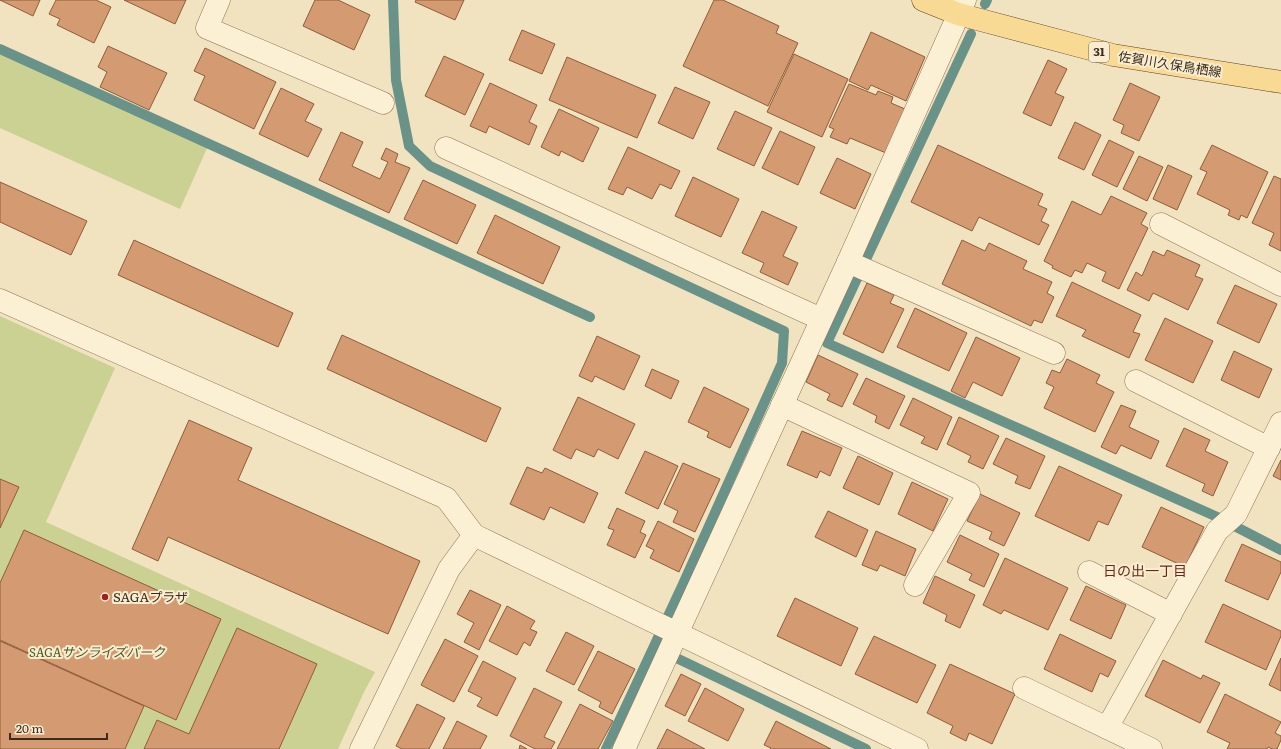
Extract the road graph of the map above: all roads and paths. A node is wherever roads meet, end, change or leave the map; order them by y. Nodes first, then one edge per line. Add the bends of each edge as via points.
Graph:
1 (219, 0) edge
2 (923, 0) edge
3 (961, 7) edge
4 (1281, 82) edge
5 (383, 103) dead end
6 (446, 148) dead end
7 (1161, 224) dead end
8 (848, 262) junction
9 (1281, 285) edge
10 (0, 300) edge
11 (821, 319) junction
12 (1054, 353) dead end
13 (1136, 381) dead end
14 (782, 405) junction
15 (1281, 423) edge
16 (1268, 448) junction
17 (474, 535) junction
18 (1089, 572) dead end
19 (915, 585) dead end
20 (1171, 614) junction
21 (667, 639) junction
22 (1024, 688) dead end
23 (1107, 728) junction
24 (361, 749) edge
25 (624, 749) edge
26 (917, 749) edge
27 (1151, 749) edge

1 - 5 street via 207,28
2 - 3 main road, 佐賀川久保鳥栖線 / 31
3 - 4 main road, 佐賀川久保鳥栖線 / 31 via 1113,55
3 - 8 street
6 - 11 street
7 - 9 street
8 - 11 street
8 - 12 street
10 - 17 street via 446,498
11 - 14 street
13 - 16 street
14 - 19 street via 969,493
14 - 21 street
15 - 16 street
16 - 20 street via 1236,514 1217,531
17 - 21 street
17 - 24 street via 449,569
18 - 20 street
20 - 23 street
21 - 25 street
21 - 26 street
22 - 23 street
23 - 27 street

